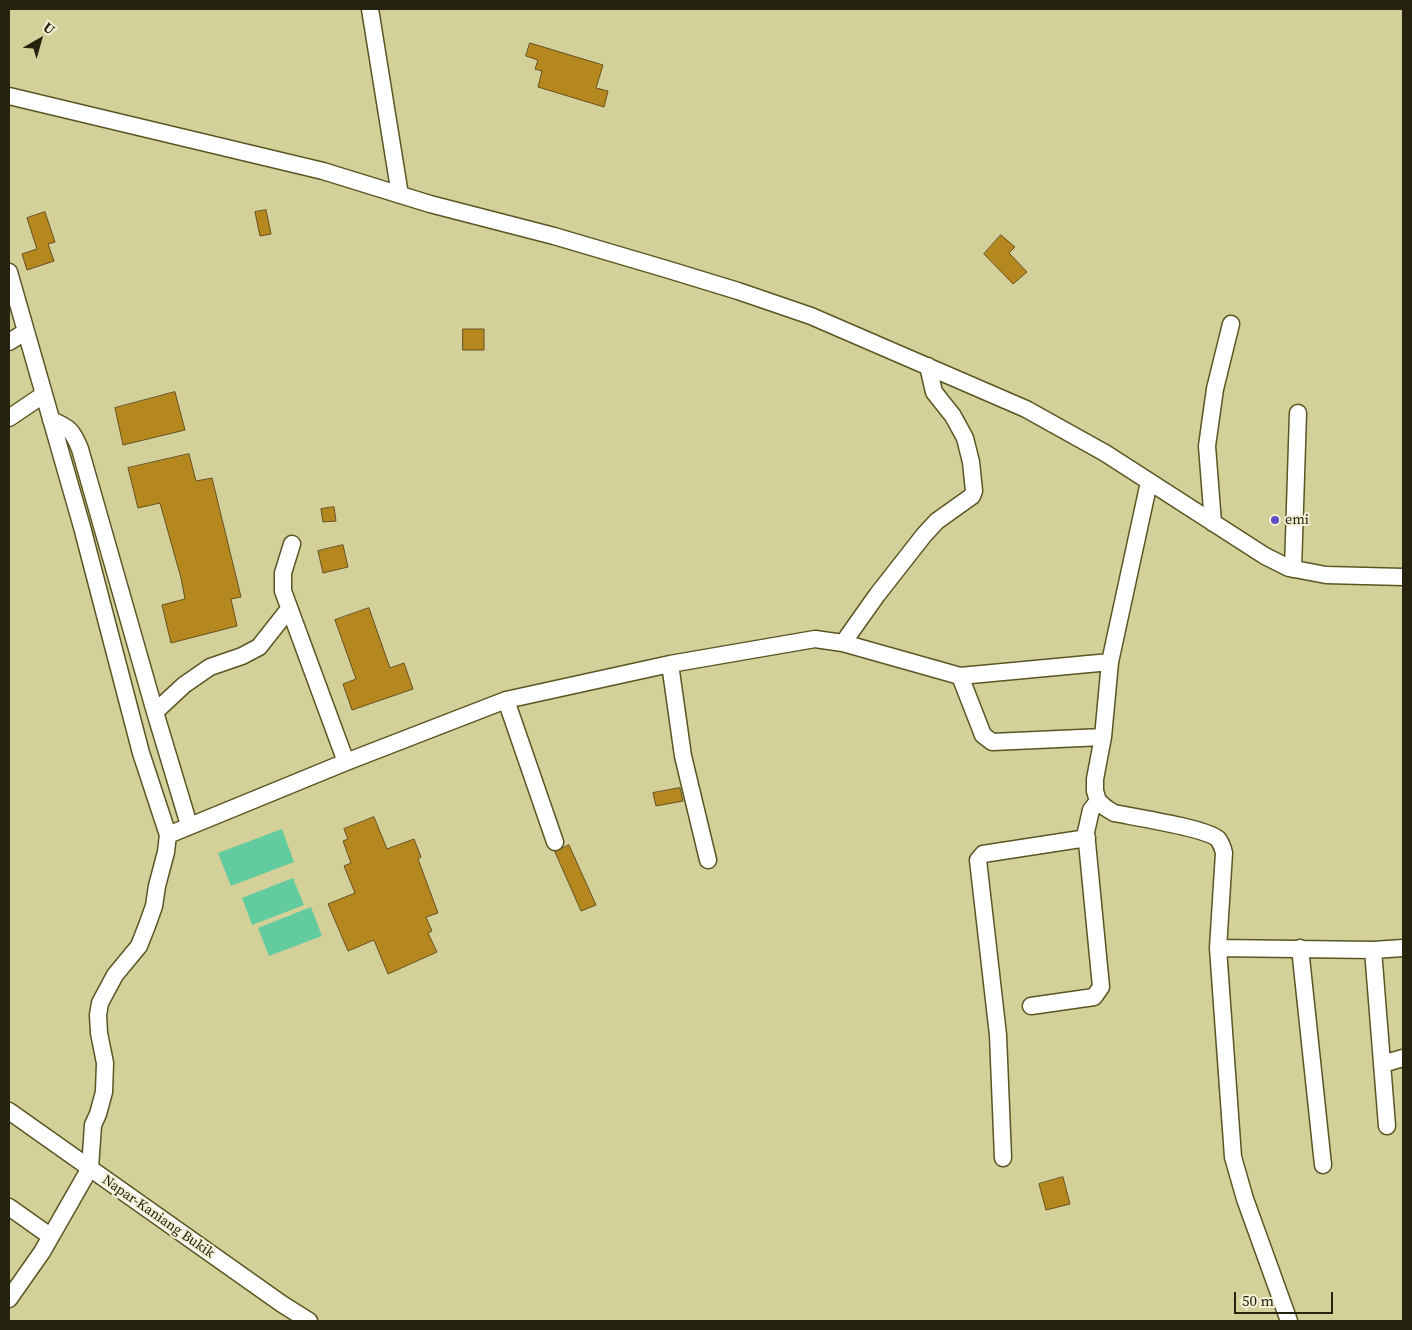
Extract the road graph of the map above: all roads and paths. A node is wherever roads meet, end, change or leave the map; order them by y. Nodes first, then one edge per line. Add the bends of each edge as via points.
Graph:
1 (370, 9) edge
2 (9, 96) edge
3 (400, 195) junction
4 (9, 272) edge
5 (1231, 324) dead end
6 (25, 332) junction
7 (9, 342) edge
8 (928, 366) junction
9 (43, 395) junction
10 (1298, 413) dead end
11 (9, 418) edge
12 (51, 420) junction
13 (1149, 482) junction
14 (1213, 523) junction
15 (292, 544) dead end
16 (1293, 569) junction
17 (1403, 577) edge
18 (289, 609) junction
19 (843, 643) junction
20 (1110, 662) junction
21 (670, 664) junction
22 (960, 676) junction
23 (506, 700) junction
24 (155, 712) junction
25 (1103, 737) junction
26 (346, 762) junction
27 (1098, 801) junction
28 (189, 826) junction
29 (168, 835) junction
30 (1087, 838) junction
31 (555, 842) dead end
32 (708, 860) dead end
33 (1218, 948) junction
34 (1300, 948) junction
35 (1403, 948) edge
36 (1372, 950) junction
37 (1031, 1006) dead end
38 (1403, 1058) edge
39 (1382, 1064) junction
40 (9, 1111) edge
41 (1386, 1126) dead end
42 (1003, 1158) dead end
43 (1323, 1165) dead end
44 (90, 1168) junction
45 (9, 1207) edge
46 (50, 1236) junction
47 (9, 1299) edge
48 (309, 1321) edge
49 (1289, 1321) edge

1 - 3 street
2 - 3 street via 323,171
3 - 8 street via 738,290 811,316
4 - 6 street
5 - 14 street via 1207,446
6 - 7 street
6 - 9 street
8 - 13 street via 1026,409
8 - 19 street via 934,392 966,438 974,491 924,535
9 - 11 street
9 - 12 street
10 - 16 street
12 - 24 street via 70,429 76,437
12 - 29 street via 141,753
13 - 14 street
13 - 20 street
14 - 16 street via 1265,556
15 - 18 street via 283,574 282,591
16 - 17 street via 1326,575
18 - 24 street via 259,647 210,667 184,685
18 - 26 street
19 - 21 street via 815,639
19 - 22 street
20 - 22 street
20 - 25 street
21 - 23 street
21 - 32 street via 684,756
22 - 25 street via 983,735 992,742
23 - 26 street
23 - 31 street
24 - 28 street
25 - 27 street via 1095,780
26 - 28 street
27 - 30 street via 1088,819
27 - 33 street via 1114,813 1204,832 1218,840 1224,853
28 - 29 street
29 - 44 street via 148,923 138,946 115,975 100,1003 98,1015 104,1092 93,1125
30 - 37 street via 1101,988 1094,997
30 - 42 street via 983,854 978,860 998,1035
33 - 34 street
33 - 49 street via 1233,1157
34 - 36 street
34 - 43 street
35 - 36 street
36 - 39 street
38 - 39 street
39 - 41 street
40 - 44 street, Napar-Kaniang Bukik
44 - 46 street
44 - 48 street, Napar-Kaniang Bukik
45 - 46 street
46 - 47 street

